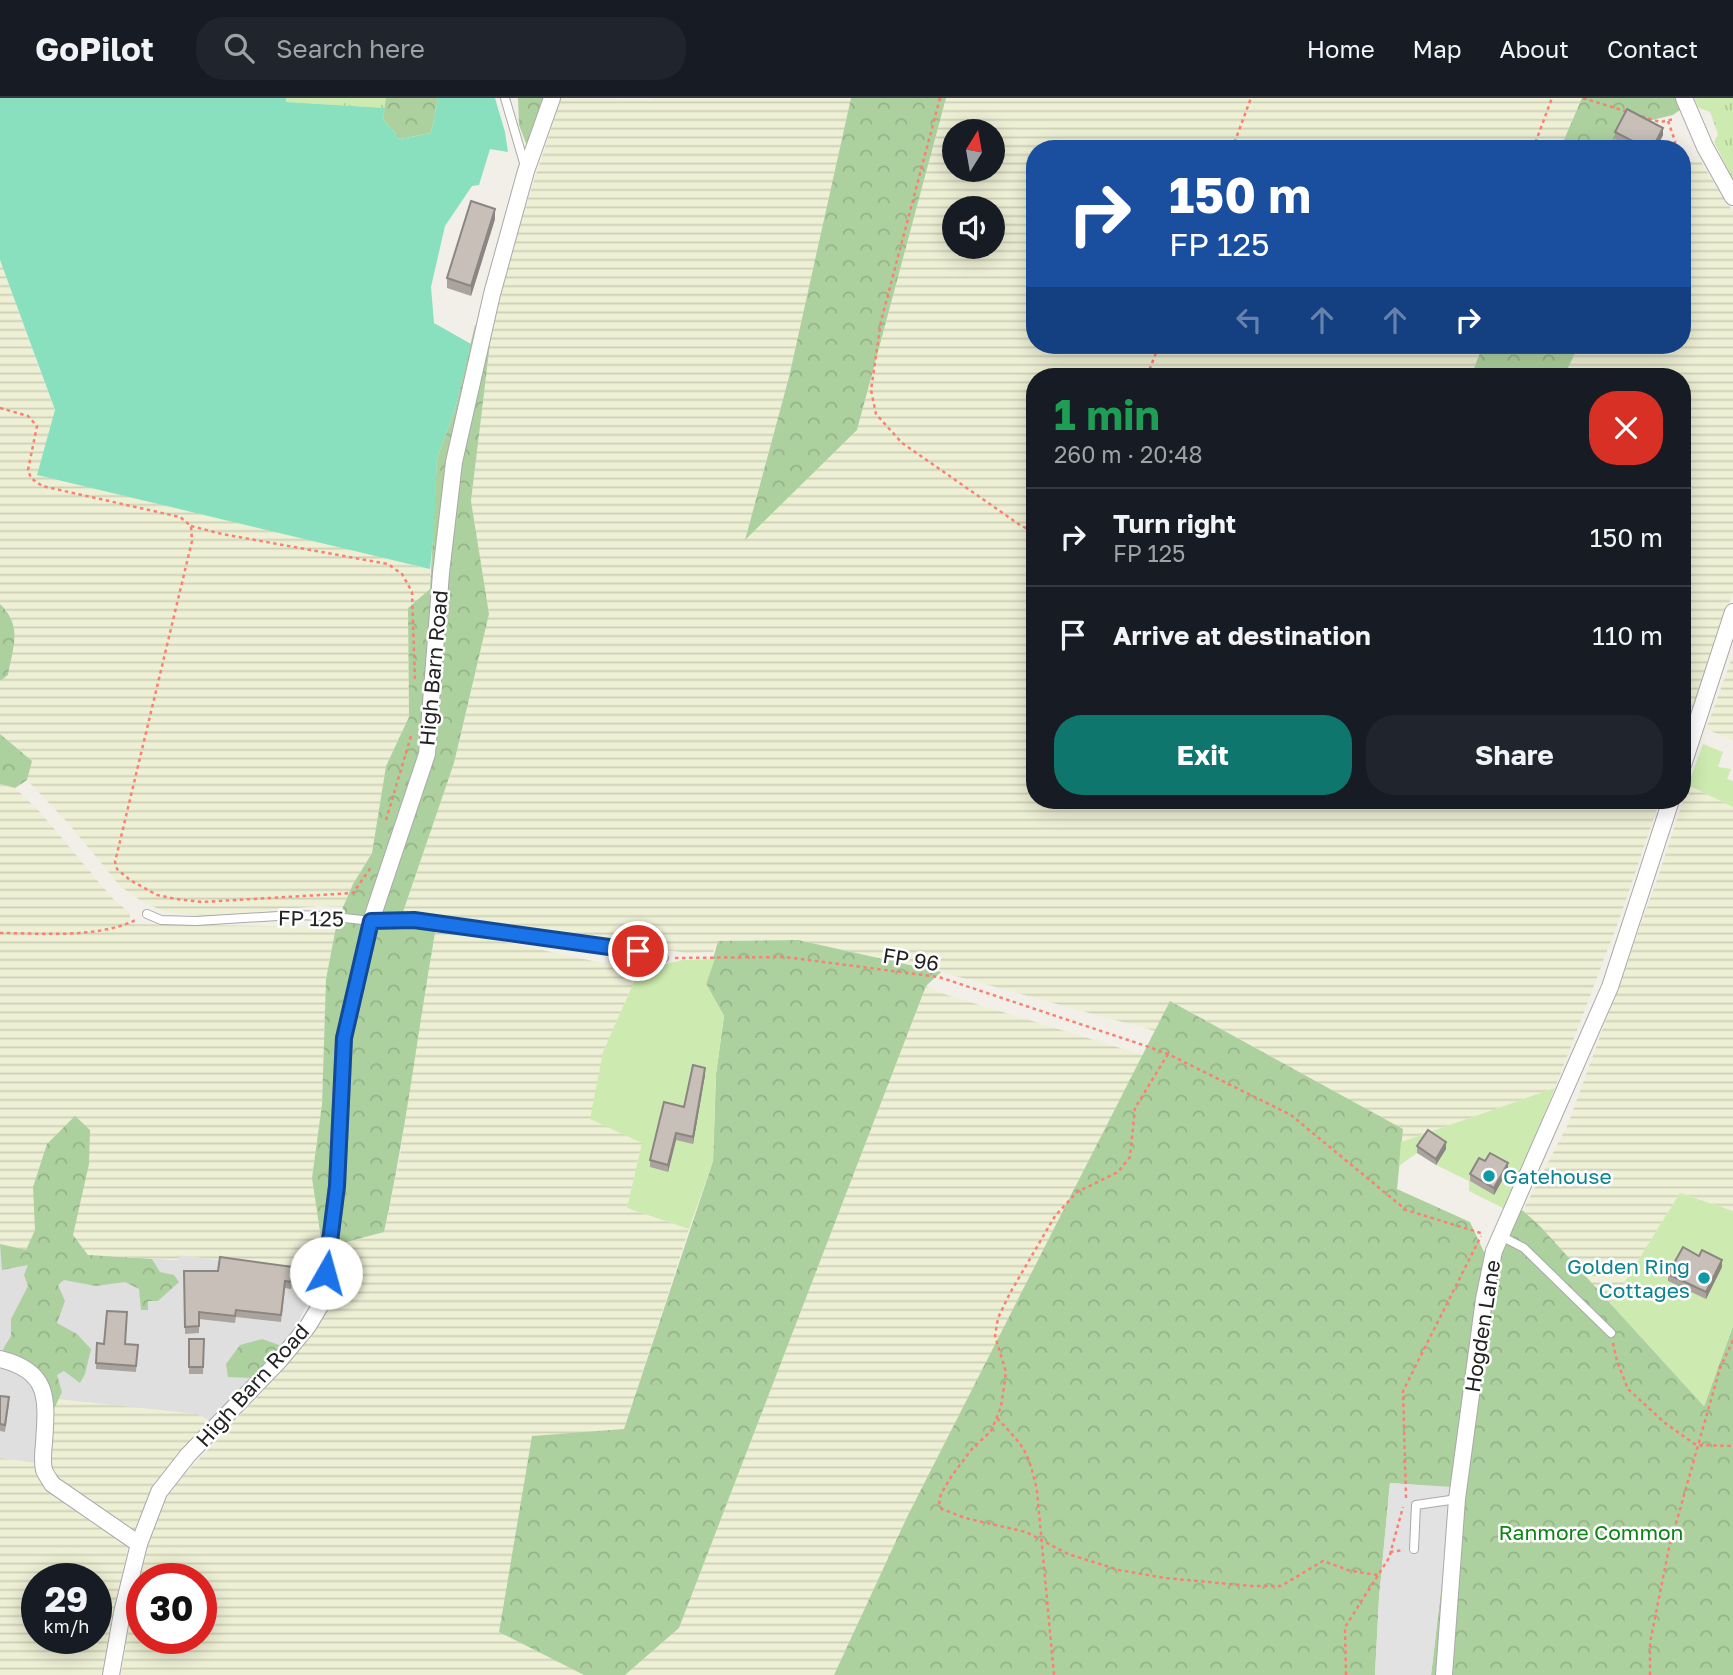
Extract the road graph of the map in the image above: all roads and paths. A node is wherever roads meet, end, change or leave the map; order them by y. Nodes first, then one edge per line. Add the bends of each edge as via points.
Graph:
1 (505, 98) edge
2 (552, 98) edge
3 (940, 98) edge
4 (1251, 98) edge
5 (1552, 98) edge
6 (1583, 98) edge
7 (1684, 98) edge
8 (1692, 113) junction
9 (1668, 121) junction
10 (1235, 140) edge
11 (1536, 140) edge
12 (1675, 140) edge
13 (526, 171) junction
14 (1733, 197) edge
15 (0, 408) edge
16 (191, 526) junction
17 (1026, 528) edge
18 (1733, 612) edge
19 (415, 689) dead end
20 (412, 730) dead end
21 (1691, 740) edge
22 (1668, 809) edge
23 (386, 822) dead end
24 (375, 856) dead end
25 (147, 915) joint
26 (371, 921) junction
27 (0, 933) edge
28 (664, 958) joint
29 (1168, 1054) junction
30 (1483, 1234) junction
31 (1500, 1236) junction
32 (1611, 1333) joint
33 (1733, 1340) edge
34 (0, 1359) edge
35 (997, 1418) junction
36 (1696, 1445) junction
37 (1733, 1447) edge
38 (1457, 1499) junction
39 (1042, 1541) junction
40 (139, 1544) junction
41 (1414, 1549) dead end
42 (1378, 1575) junction
43 (111, 1675) edge
44 (1054, 1675) edge
45 (1346, 1675) edge
46 (1444, 1675) edge
47 (1650, 1675) edge

1 - 13 lane
2 - 13 street, High Barn Road
3 - 17 path via 881,321 871,390 876,414 902,443
4 - 10 path
5 - 11 path
6 - 9 path
7 - 8 street
8 - 9 path
8 - 14 street
9 - 12 path
13 - 26 street, High Barn Road via 454,462 427,754
15 - 16 path via 28,416 37,426 28,470 42,486 180,517
16 - 19 path via 388,564 412,592
16 - 24 path via 192,541 115,862 117,869 157,895 202,902 353,893
18 - 21 street
20 - 23 path
22 - 31 street, Hogden Lane via 1609,987
25 - 26 lane, FP 125 via 162,920 294,915
25 - 27 path via 86,932
26 - 28 lane, FP 125 via 414,920
26 - 40 street, High Barn Road via 344,1038 337,1186 320,1306 279,1361 188,1455 159,1492
28 - 29 path, FP 96 via 785,957 939,977
29 - 30 path, FP 96 via 1291,1115 1406,1210
29 - 35 path via 1135,1108 1130,1157 1118,1172 1077,1192 1055,1216 1010,1293 995,1336 1006,1372
30 - 31 path, FP 96
30 - 42 path via 1403,1391 1406,1495 1389,1558
31 - 32 lane via 1524,1248
31 - 38 street, Hogden Lane via 1484,1299
32 - 36 path via 1628,1389
33 - 36 path
34 - 40 street via 20,1364 44,1392 43,1457 52,1484
35 - 39 path via 1028,1454
35 - 39 path via 950,1477 939,1502 942,1509 965,1518 1026,1532
36 - 37 path
36 - 47 path via 1669,1548 1650,1643
38 - 41 lane via 1416,1505
38 - 46 street, Hogden Lane
39 - 42 path via 1119,1570 1191,1581 1281,1586 1323,1562
39 - 44 path
40 - 43 street, High Barn Road
42 - 45 path via 1345,1627

